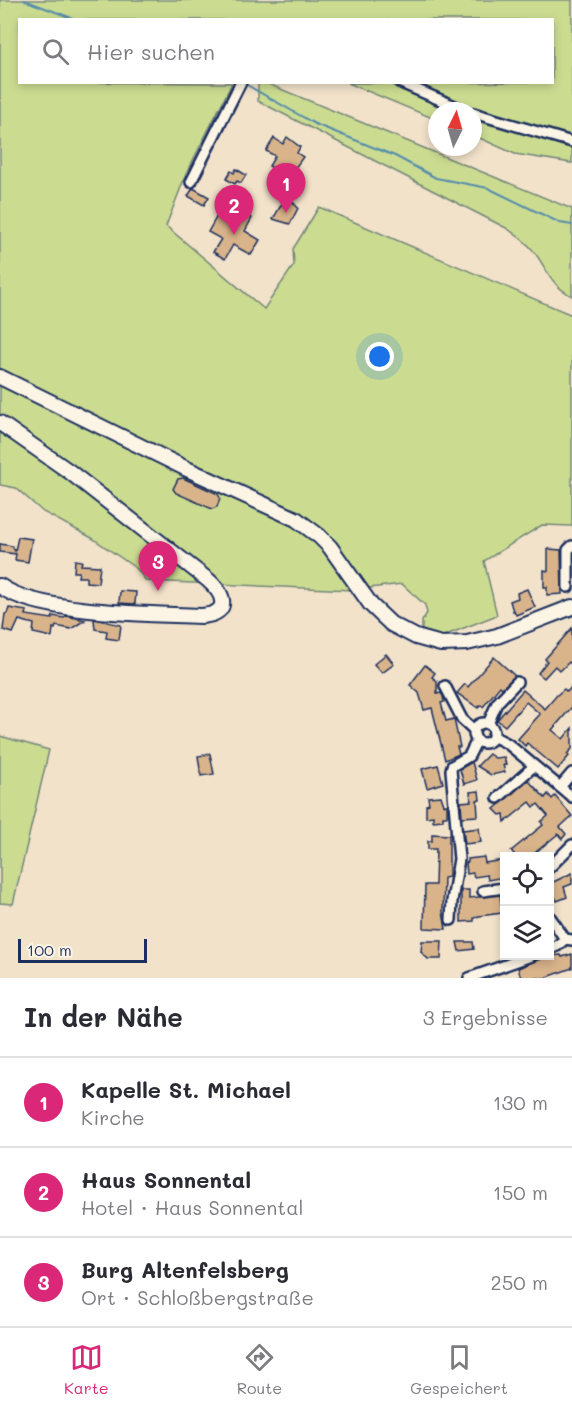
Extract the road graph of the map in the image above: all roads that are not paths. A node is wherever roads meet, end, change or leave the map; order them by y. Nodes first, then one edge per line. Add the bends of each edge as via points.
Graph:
1 (404, 84) edge
2 (239, 86) edge
3 (445, 102) edge
4 (482, 116) edge
5 (572, 142) edge
6 (191, 182) dead end
7 (0, 377) edge
8 (0, 423) edge
9 (572, 546) edge
10 (0, 586) edge
11 (568, 587) dead end
12 (572, 607) edge
13 (517, 682) dead end
14 (445, 686) dead end
15 (488, 724) junction
16 (474, 730) junction
17 (493, 736) junction
18 (477, 740) junction
19 (534, 766) junction
20 (572, 773) edge
21 (560, 787) junction
22 (572, 797) edge
23 (498, 798) dead end
24 (572, 845) edge
25 (554, 862) edge
26 (500, 889) edge
27 (483, 891) dead end
28 (451, 920) dead end
29 (554, 923) edge
30 (568, 940) edge
31 (554, 947) edge
32 (520, 960) edge
33 (469, 978) edge

1 - 3 street
2 - 6 street
4 - 5 street
7 - 12 street via 296,519 330,547 371,605 391,624 416,637 441,644 467,643 497,636
8 - 10 street via 70,472 208,580 222,595 223,602 209,615 155,614 28,600
9 - 11 street via 568,550
13 - 15 street via 497,703
14 - 16 street via 462,719
15 - 16 street via 480,724
15 - 17 street
16 - 18 street
17 - 18 street via 486,743
17 - 19 street
18 - 28 street via 466,760 451,770 459,859
19 - 21 street
19 - 23 street
20 - 21 street
21 - 22 street
24 - 25 street
26 - 27 street
29 - 30 street
30 - 31 street
32 - 33 street

